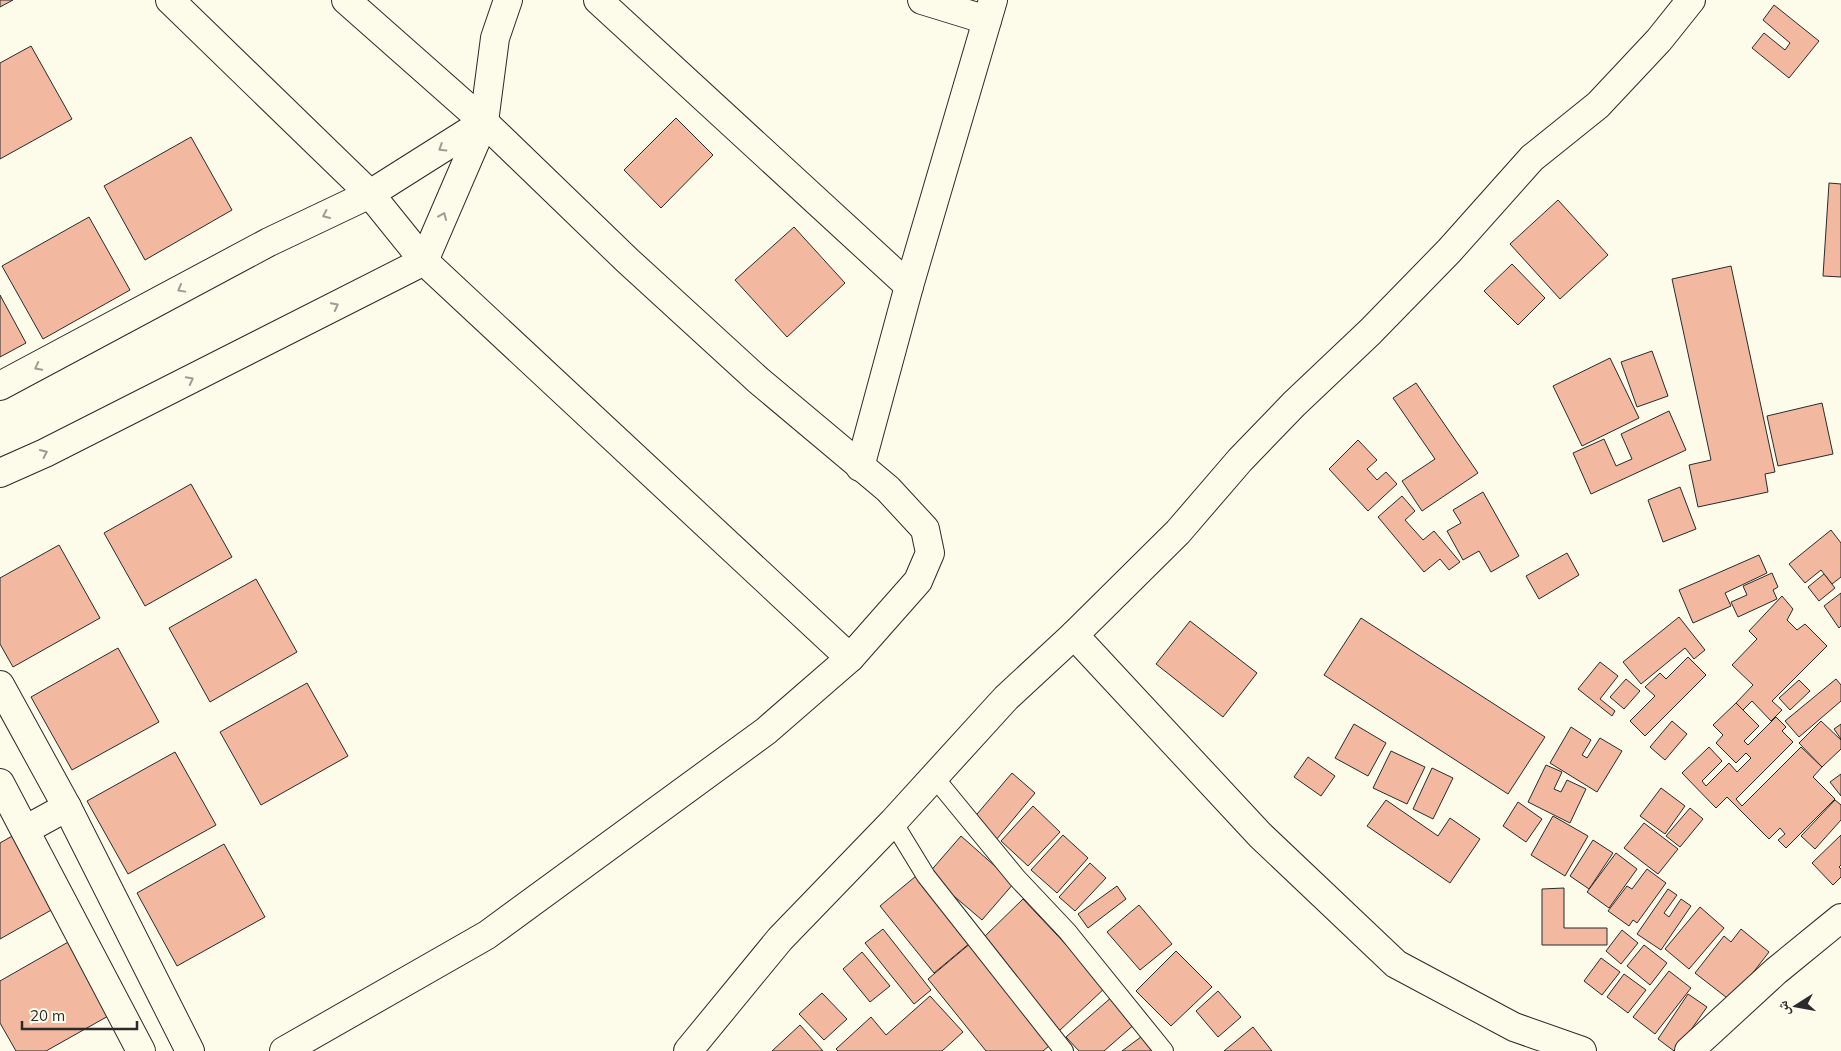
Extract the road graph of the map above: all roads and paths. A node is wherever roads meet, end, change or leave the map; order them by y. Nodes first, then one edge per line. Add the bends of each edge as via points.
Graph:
1 (170, 0) edge
2 (346, 0) edge
3 (508, 0) edge
4 (598, 0) edge
5 (922, 0) edge
6 (1691, 0) edge
7 (990, 10) edge
8 (484, 122) junction
9 (370, 194) junction
10 (424, 261) junction
11 (909, 286) junction
12 (0, 386) edge
13 (860, 467) junction
14 (0, 473) edge
15 (1074, 635) junction
16 (850, 658) junction
17 (0, 685) edge
18 (934, 777) junction
19 (0, 783) edge
20 (67, 807) junction
21 (893, 822) junction
22 (25, 830) junction
23 (1841, 918) edge
24 (141, 1051) edge
25 (190, 1051) edge
26 (284, 1051) edge
27 (688, 1051) edge
28 (1064, 1051) edge
29 (1164, 1051) edge
30 (1582, 1051) edge
31 (1689, 1051) edge

1 - 9 street
2 - 8 street
3 - 8 street via 495,38
4 - 11 street
5 - 7 street
6 - 15 street via 1659,40 1598,105 1532,158 1449,251 1294,404 1178,532
7 - 11 street
8 -> 9 street
10 -> 8 street
8 - 13 street via 628,261 758,380
9 - 10 street
9 -> 12 street via 269,242
14 -> 10 street
10 - 16 street
11 - 13 street
13 - 16 street via 888,489 925,528 930,553 918,581
15 - 18 street via 1006,698
15 - 30 street via 1260,835 1396,964 1514,1027
16 - 26 street via 766,731 487,935
17 - 20 street
18 - 21 street
18 - 29 lane via 1016,878 1067,931
19 - 22 street
20 - 22 street
20 - 25 street
21 - 27 street via 780,939
21 - 28 lane via 926,876
22 - 24 street
23 - 31 street via 1776,971

